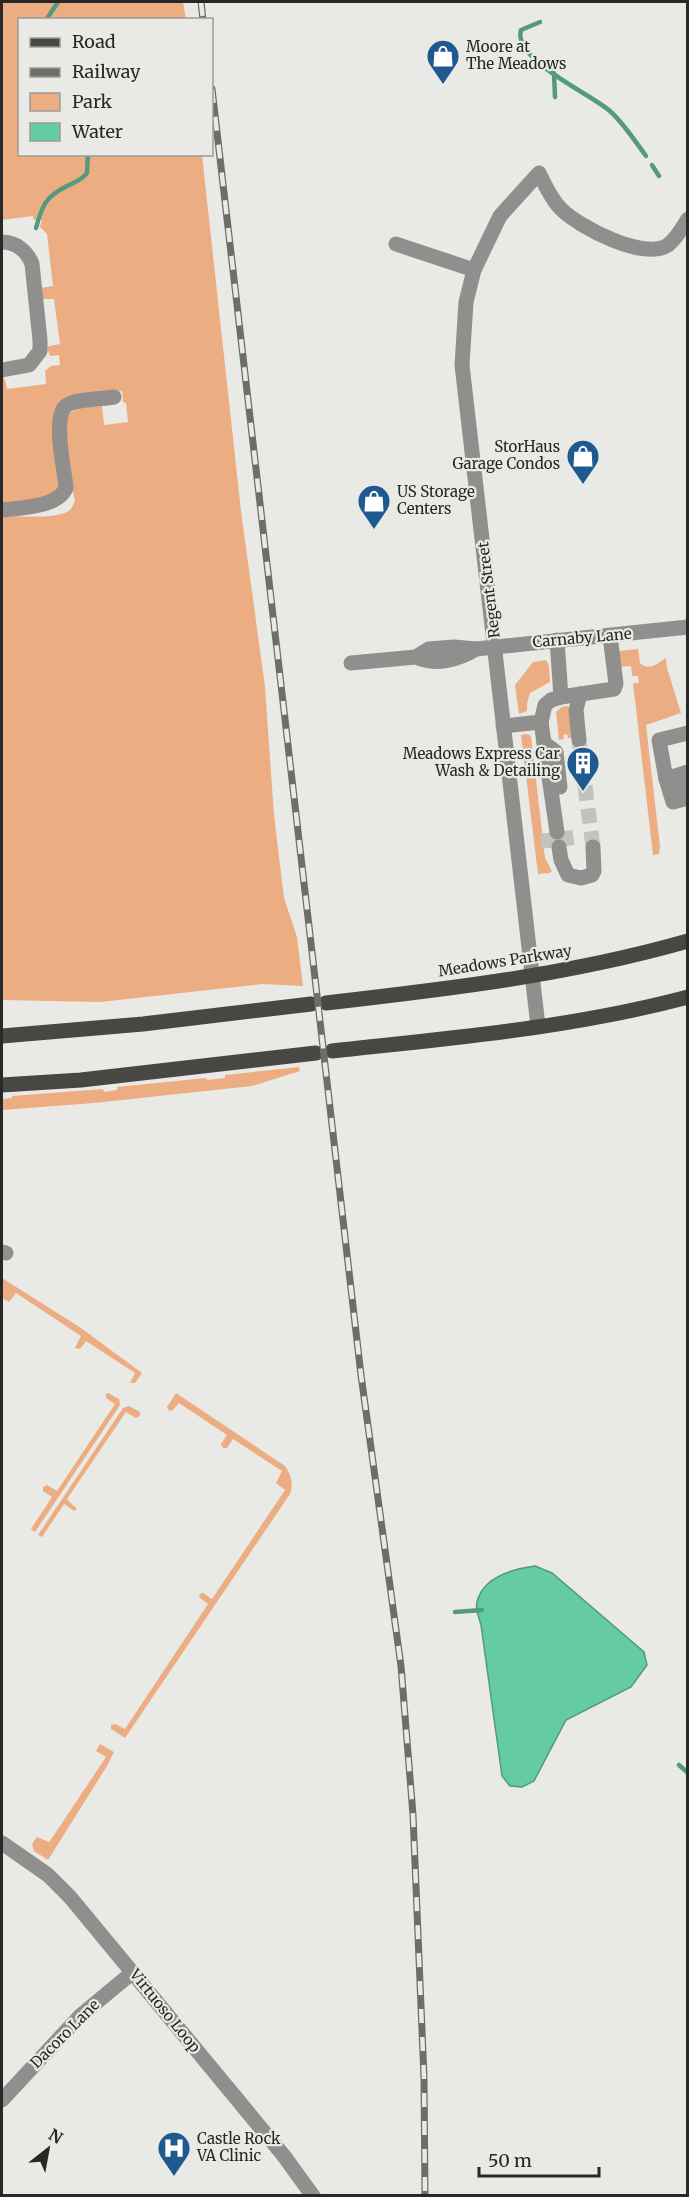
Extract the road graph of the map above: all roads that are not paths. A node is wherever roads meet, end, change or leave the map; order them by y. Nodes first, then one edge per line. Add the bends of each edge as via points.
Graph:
1 (687, 219) edge
2 (2, 242) edge
3 (396, 244) dead end
4 (474, 270) junction
5 (2, 370) edge
6 (114, 397) dead end
7 (2, 510) edge
8 (686, 632) edge
9 (610, 636) junction
10 (556, 640) junction
11 (495, 646) junction
12 (351, 663) dead end
13 (580, 694) junction
14 (561, 697) junction
15 (541, 722) junction
16 (503, 726) junction
17 (687, 733) edge
18 (579, 740) tunnel mouth
19 (687, 772) edge
20 (668, 785) junction
21 (687, 786) edge
22 (687, 798) edge
23 (593, 847) tunnel mouth
24 (687, 941) edge
25 (533, 976) junction
26 (687, 997) edge
27 (326, 1003) dead end
28 (311, 1004) dead end
29 (538, 1026) junction
30 (2, 1036) edge
31 (332, 1051) dead end
32 (316, 1053) dead end
33 (2, 1084) edge
34 (2, 1843) edge
35 (133, 1972) junction
36 (2, 2100) edge
37 (313, 2196) edge

1 - 4 street, Regent Street via 666,246 650,250 623,243 578,223 563,211 538,173 500,216
2 - 5 street via 15,245 29,256 32,264 40,351 29,364
3 - 4 street
4 - 11 street, Regent Street via 466,302 462,365
6 - 7 street via 76,402 63,410 59,423 66,481 63,496 51,503
8 - 9 street, Carnaby Lane
9 - 10 street, Carnaby Lane
9 - 13 street via 614,689
10 - 11 street, Carnaby Lane
10 - 14 street
11 - 12 street, Carnaby Lane via 429,649 416,657
11 - 16 street, Regent Street
13 - 14 street
13 - 18 street via 576,710
14 - 15 street via 544,705
15 - 16 street
15 - 23 street via 544,743 538,756 561,860 568,875 592,875
16 - 25 street, Regent Street
17 - 20 street via 659,740
19 - 20 street
20 - 21 street
20 - 22 street via 673,802
24 - 25 main road, Meadows Parkway
25 - 27 main road, Meadows Parkway
25 - 29 street, Regent Street
26 - 29 main road via 595,1018
28 - 30 main road via 132,1026
29 - 31 main road
32 - 33 main road via 81,1080
34 - 35 street, Virtuoso Loop via 58,1884
35 - 36 street, Dacoro Lane via 80,2016
35 - 37 street, Virtuoso Loop

